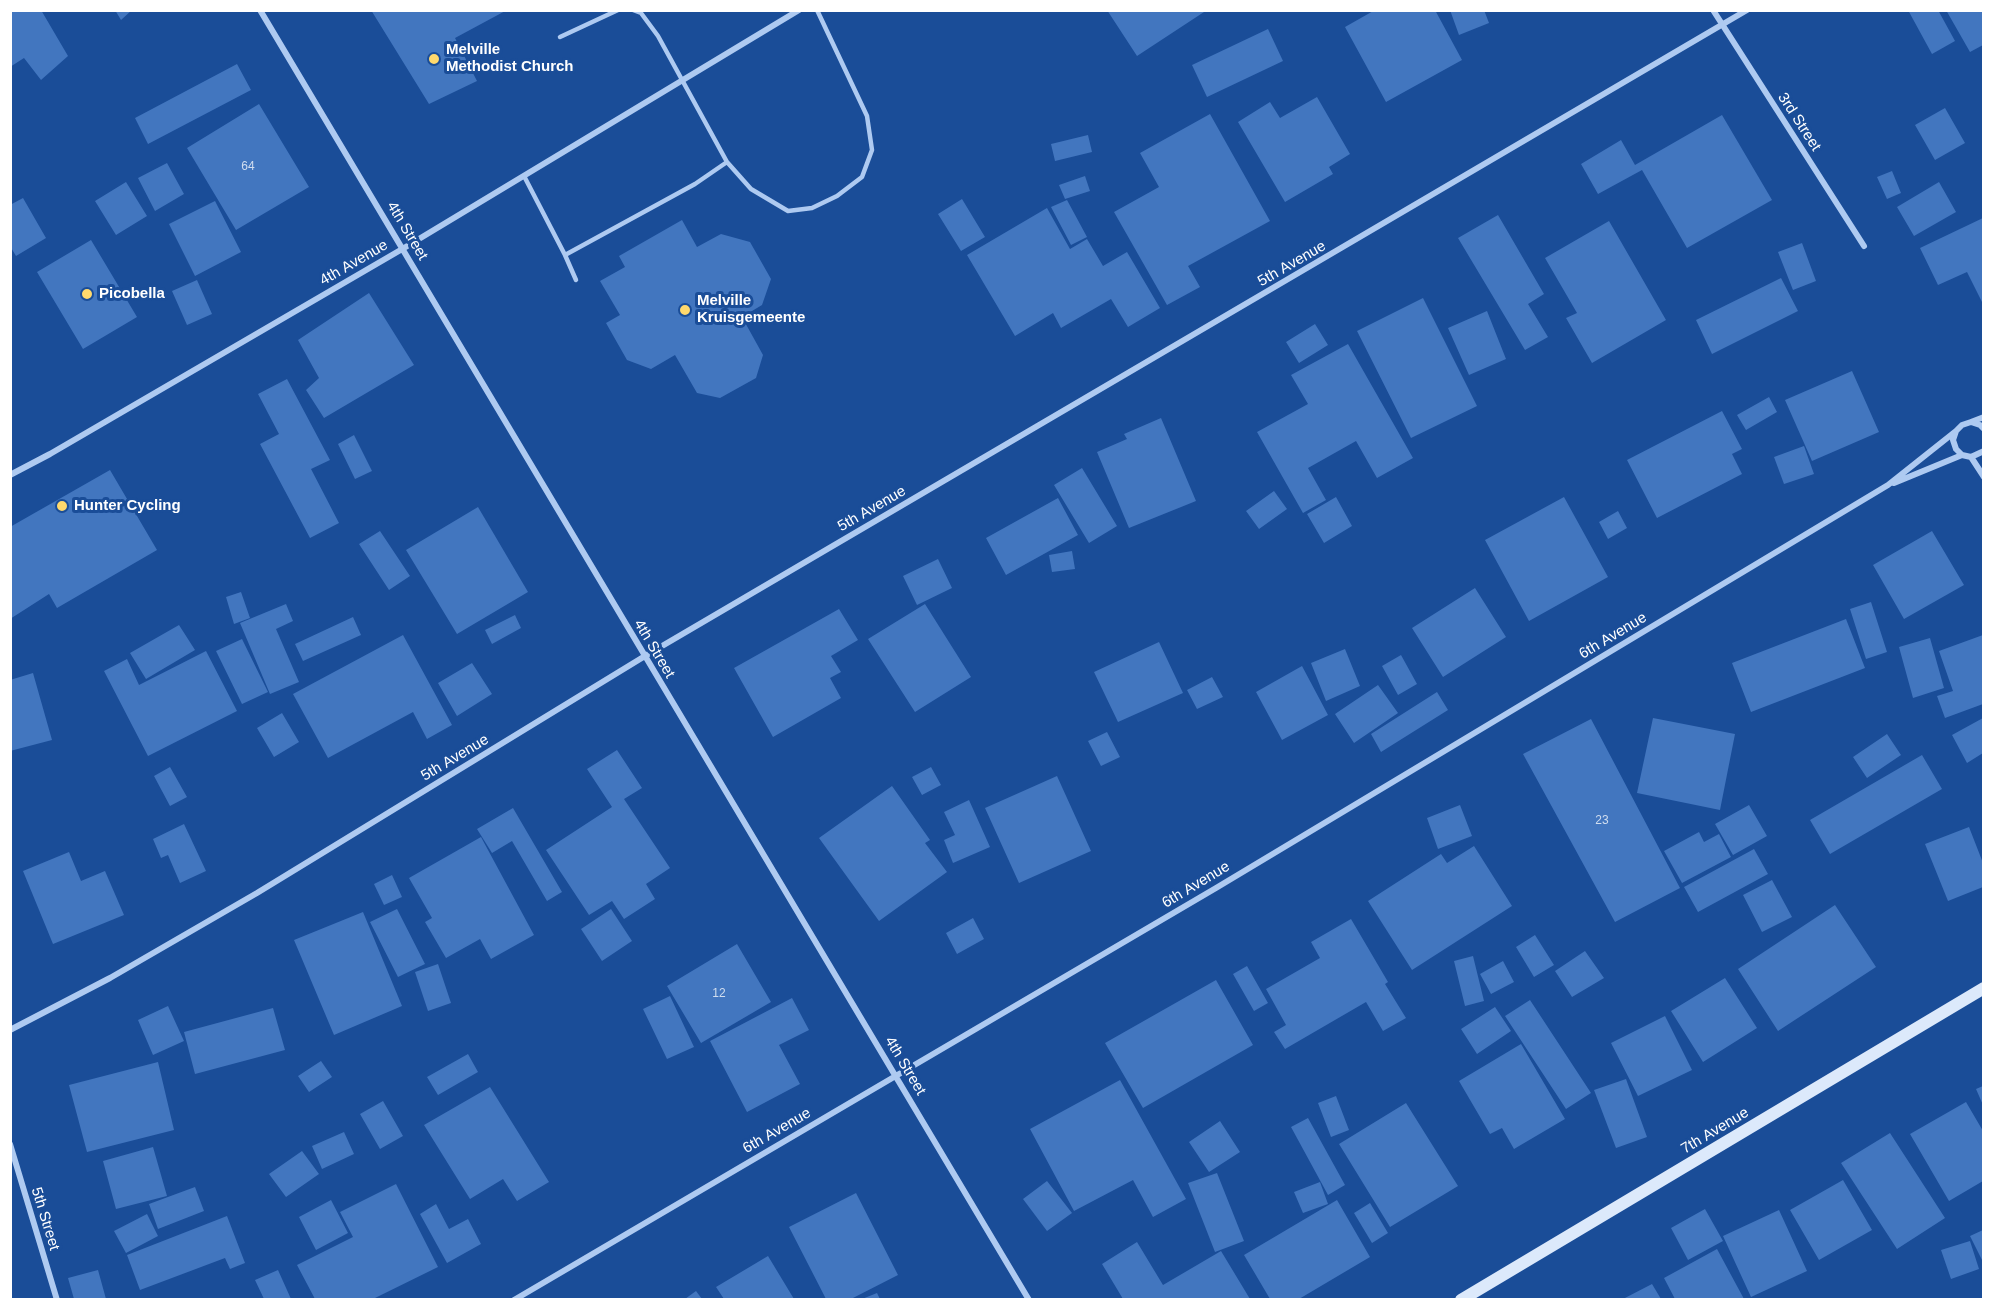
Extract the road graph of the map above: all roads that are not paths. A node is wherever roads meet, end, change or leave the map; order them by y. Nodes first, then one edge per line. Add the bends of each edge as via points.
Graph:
1 (260, 10) edge
2 (618, 10) edge
3 (633, 10) edge
4 (799, 10) edge
5 (817, 10) edge
6 (1713, 10) edge
7 (1747, 10) edge
8 (1722, 25) junction
9 (560, 36) dead end
10 (682, 80) junction
11 (727, 162) junction
12 (524, 176) junction
13 (1864, 246) dead end
14 (404, 248) junction
15 (565, 255) junction
16 (576, 280) dead end
17 (1983, 417) edge
18 (1971, 422) junction
19 (1983, 429) edge
20 (1956, 431) junction
21 (1983, 451) edge
22 (1962, 455) junction
23 (1971, 457) junction
24 (10, 475) edge
25 (1983, 477) edge
26 (1888, 485) junction
27 (645, 656) junction
28 (1983, 988) edge
29 (10, 1030) edge
30 (897, 1075) junction
31 (10, 1144) edge
32 (57, 1299) edge
33 (514, 1299) edge
34 (1029, 1299) edge
35 (1461, 1299) edge

1 - 14 street, 4th Street
2 - 9 lane
3 - 10 lane via 641,13 658,36
4 - 10 street, 4th Avenue
5 - 11 lane via 867,116 872,150 862,177 812,208 788,211 751,189
6 - 8 street, 3rd Street
7 - 8 street, 5th Avenue
8 - 13 street, 3rd Street
8 - 27 street, 5th Avenue
10 - 11 lane
10 - 12 street, 4th Avenue
11 - 15 lane via 695,184
12 - 14 street, 4th Avenue
12 - 15 lane
14 - 24 street, 4th Avenue
14 - 27 street, 4th Street
15 - 16 lane
17 - 18 street
18 - 19 street
18 - 20 street, 6th Avenue
20 - 22 street via 1953,440
20 - 26 street, 6th Avenue
21 - 23 street
22 - 23 street
22 - 26 street, 6th Avenue
23 - 25 street
26 - 30 street, 6th Avenue
27 - 29 street, 5th Avenue via 257,893 110,978
27 - 30 street, 4th Street
28 - 35 street, 7th Avenue
30 - 33 street, 6th Avenue
30 - 34 street, 4th Street
31 - 32 street, 5th Street

